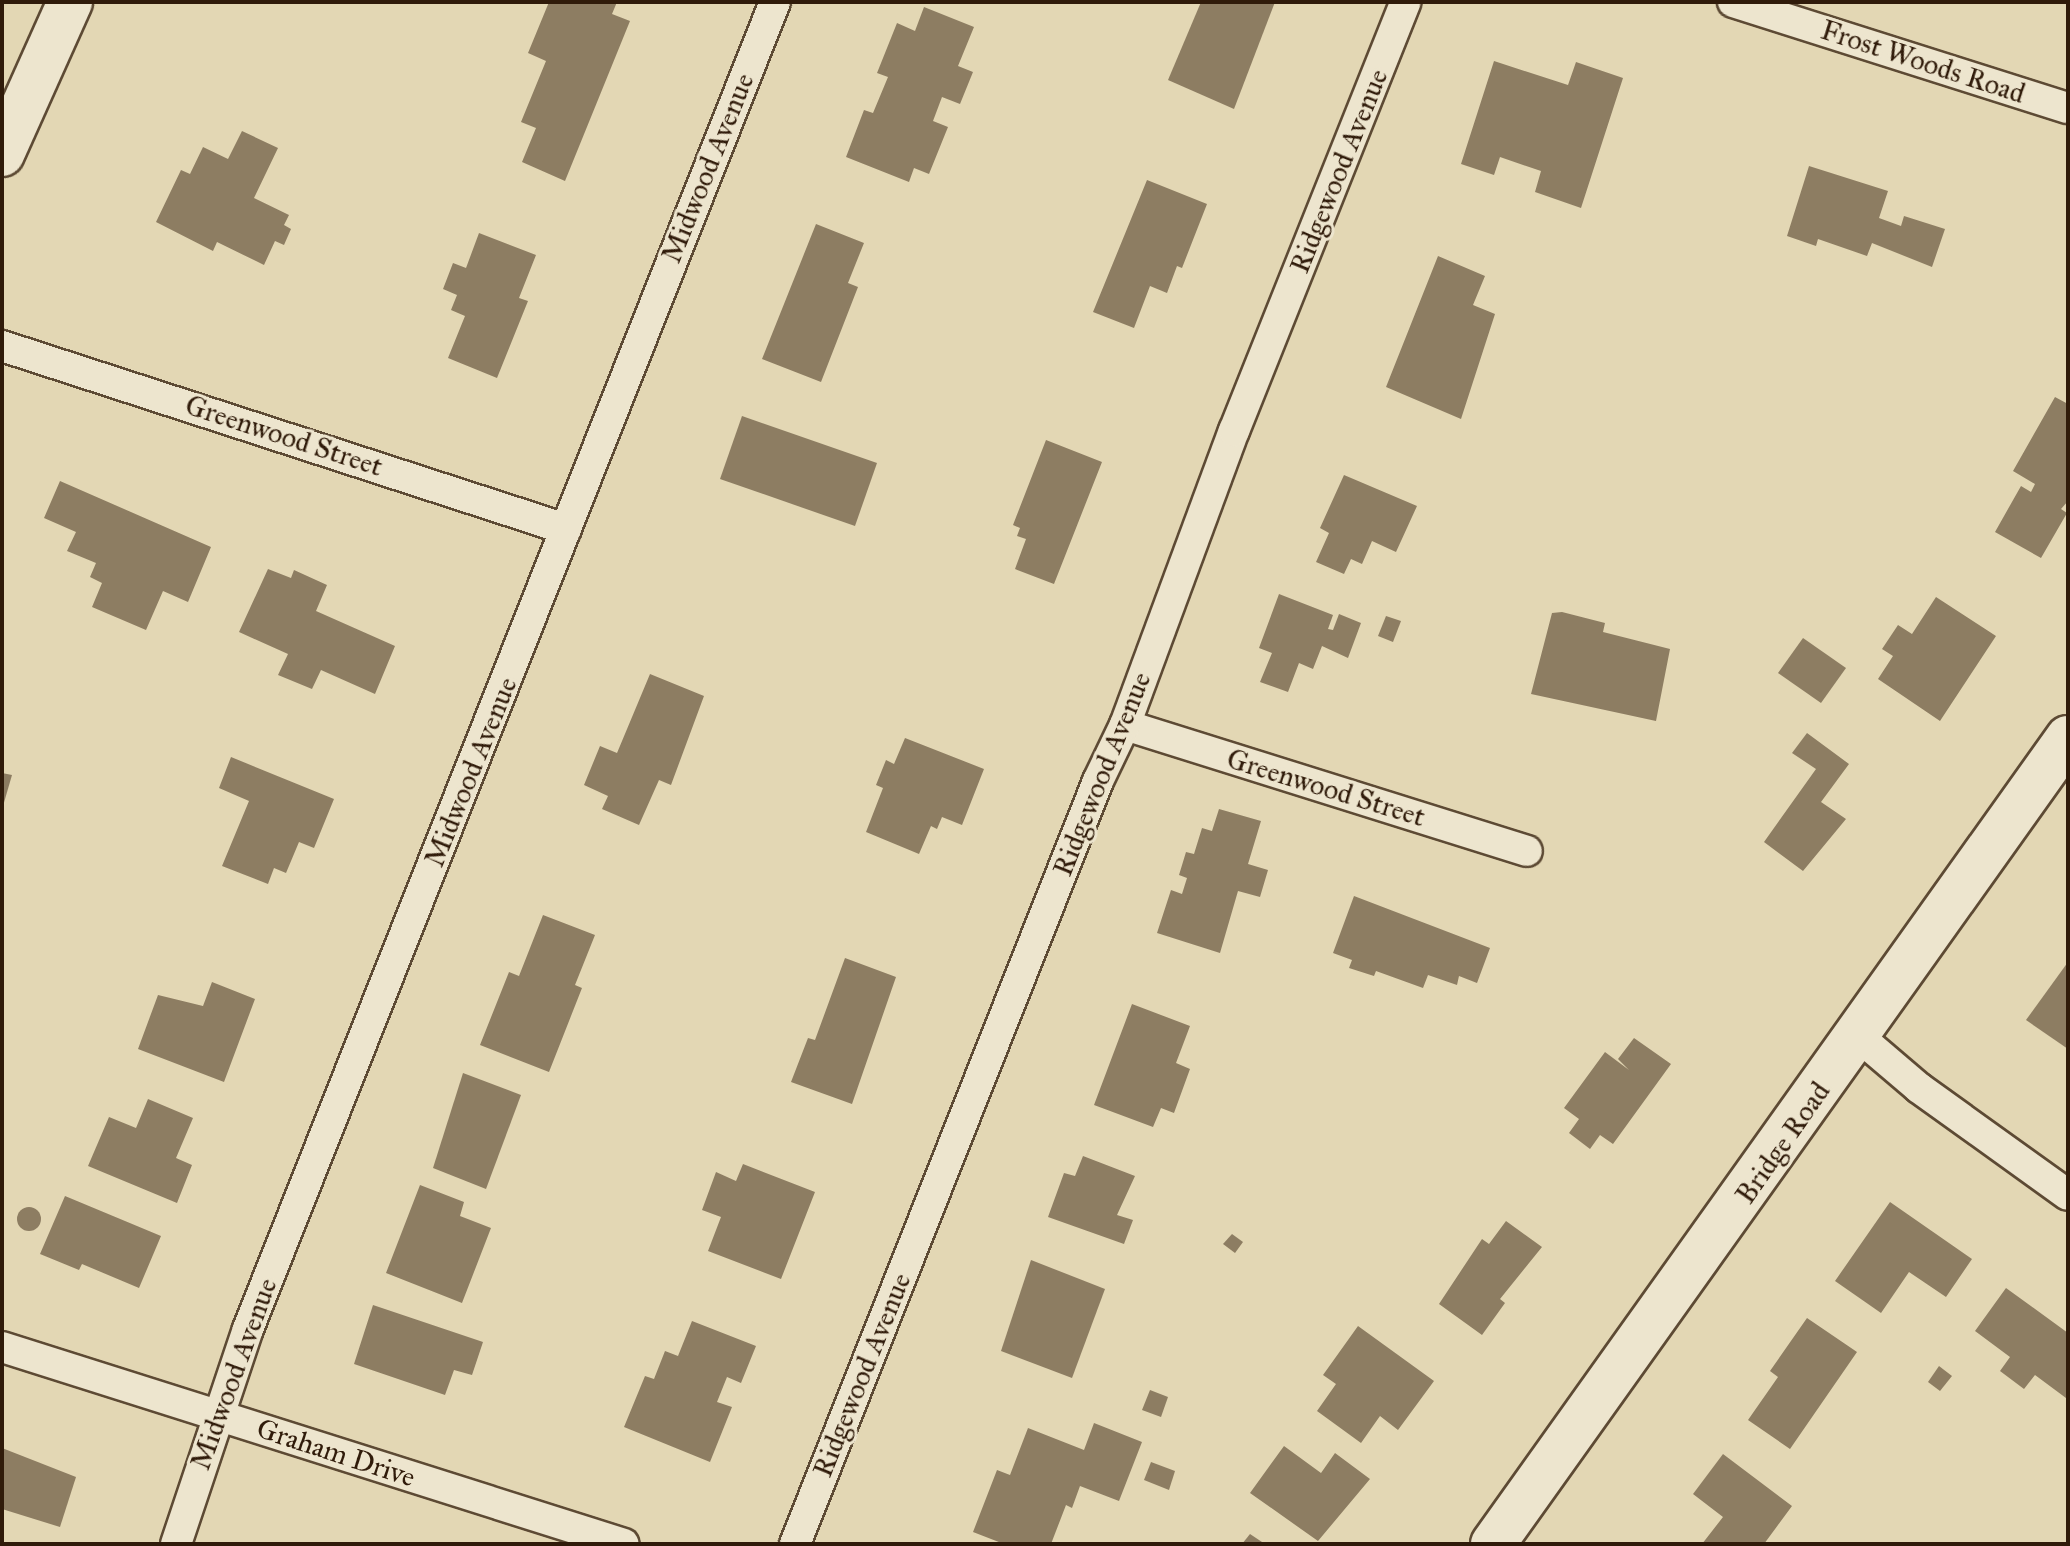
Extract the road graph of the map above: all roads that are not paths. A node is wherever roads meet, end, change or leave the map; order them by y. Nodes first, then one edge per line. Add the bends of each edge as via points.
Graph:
1 (70, 2) edge
2 (775, 2) edge
3 (1406, 2) edge
4 (1733, 2) edge
5 (2068, 108) edge
6 (2, 154) edge
7 (2, 346) edge
8 (566, 529) junction
9 (1125, 725) junction
10 (2068, 738) edge
11 (1527, 851) dead end
12 (1858, 1036) junction
13 (2068, 1195) edge
14 (2, 1347) edge
15 (217, 1415) junction
16 (176, 1544) edge
17 (624, 1544) edge
18 (795, 1544) edge
19 (1493, 1544) edge

1 - 6 street
2 - 8 street, Midwood Avenue
3 - 9 street, Ridgewood Avenue via 1234,431
4 - 5 street, Frost Woods Road
7 - 8 street, Greenwood Street
8 - 15 street, Midwood Avenue
9 - 11 street, Greenwood Street
9 - 18 street, Ridgewood Avenue via 1098,781
10 - 12 street, Bridge Road
12 - 13 street via 1919,1088
12 - 19 street, Bridge Road
14 - 15 street, Graham Drive
15 - 16 street, Midwood Avenue
15 - 17 street, Graham Drive

